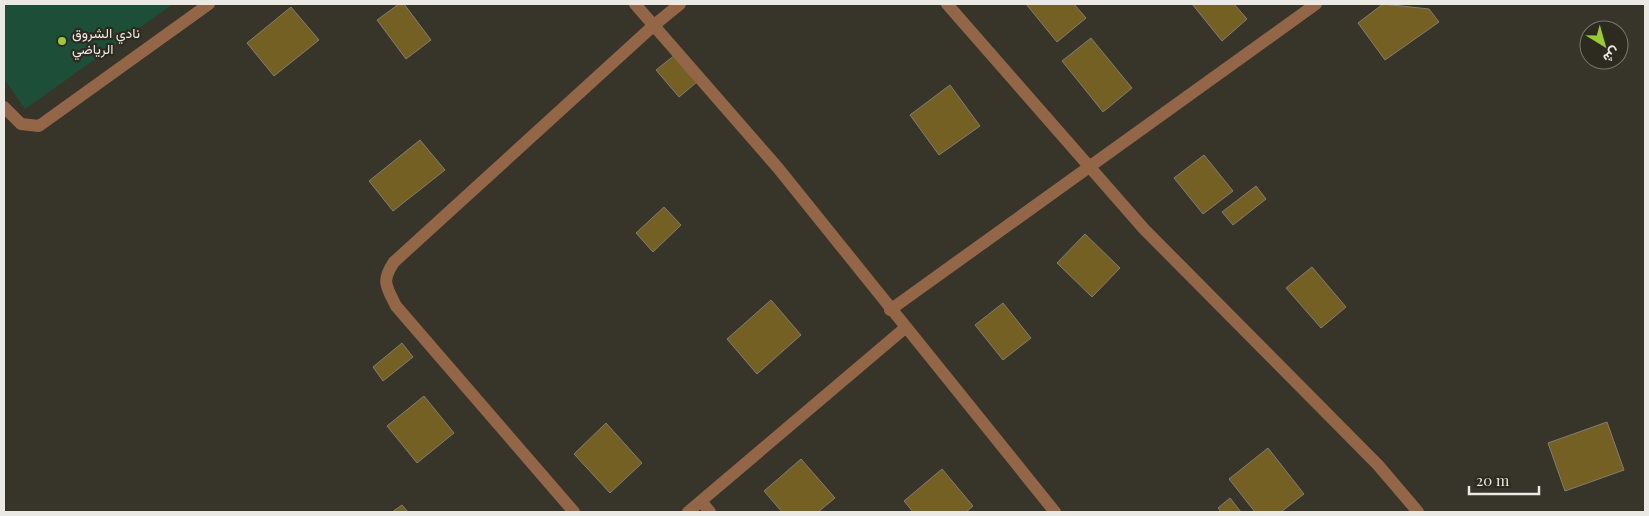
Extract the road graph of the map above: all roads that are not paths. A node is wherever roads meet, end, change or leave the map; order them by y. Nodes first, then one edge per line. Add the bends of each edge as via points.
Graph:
1 (209, 4) edge
2 (635, 4) edge
3 (680, 4) edge
4 (947, 4) edge
5 (1316, 4) edge
6 (654, 26) junction
7 (4, 107) edge
8 (1090, 167) junction
9 (890, 310) junction
10 (905, 328) junction
11 (701, 501) junction
12 (574, 512) edge
13 (688, 512) edge
14 (710, 512) edge
15 (1055, 512) edge
16 (1418, 512) edge

1 - 7 street via 39,126 21,124
2 - 6 street
3 - 6 street
4 - 8 street
5 - 8 street
6 - 9 street via 778,168
6 - 12 street via 394,262 386,274 387,288 396,306
8 - 9 street
8 - 16 street via 1144,229 1378,465
9 - 10 street
10 - 11 street
10 - 15 street
11 - 13 street
11 - 14 street

